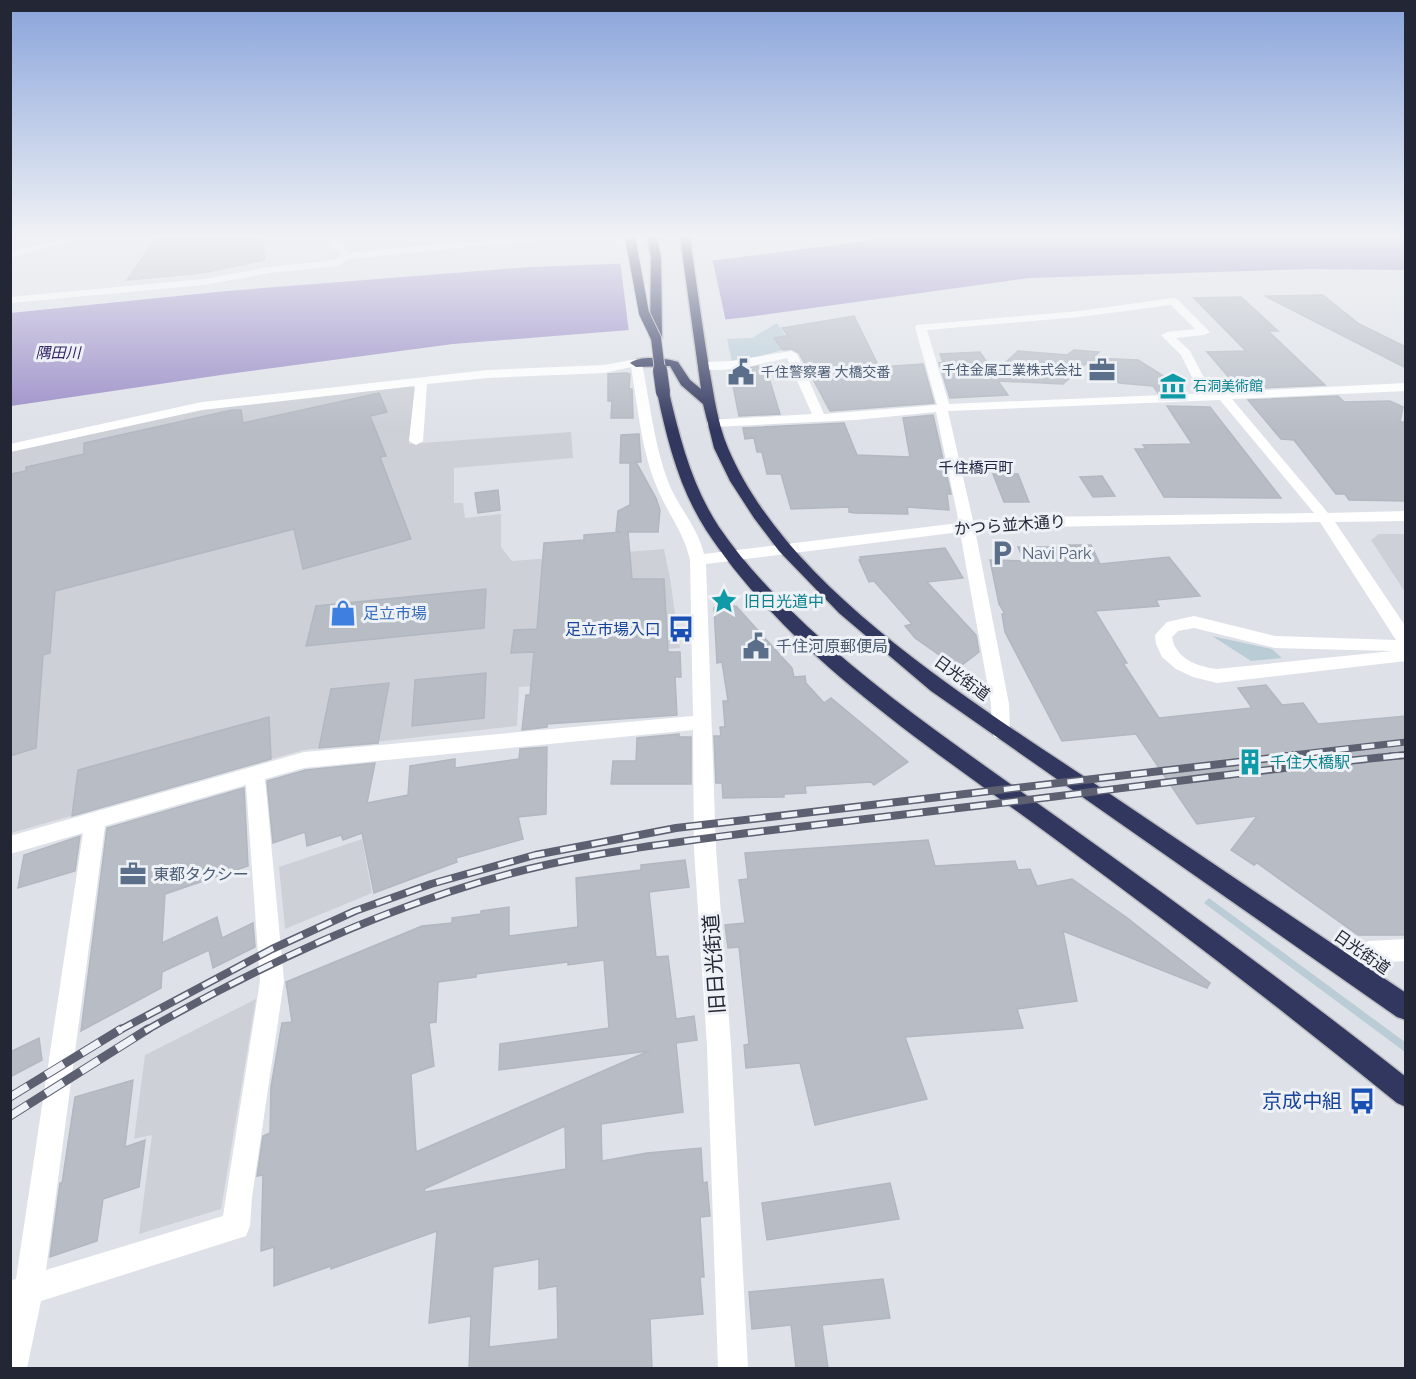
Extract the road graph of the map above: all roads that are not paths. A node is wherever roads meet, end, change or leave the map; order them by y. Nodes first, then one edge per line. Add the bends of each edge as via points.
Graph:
1 (642, 301) edge
2 (656, 301) edge
3 (694, 301) edge
4 (1171, 301) edge
5 (1173, 301) edge
6 (656, 338) junction
7 (636, 363) junction
8 (703, 366) junction
9 (421, 382) junction
10 (1406, 387) edge
11 (1223, 396) junction
12 (708, 402) junction
13 (942, 408) junction
14 (820, 418) junction
15 (713, 423) junction
16 (416, 441) dead end
17 (10, 448) edge
18 (1406, 516) edge
19 (1324, 517) junction
20 (968, 526) junction
21 (789, 549) junction
22 (735, 556) junction
23 (698, 560) junction
24 (1406, 642) edge
25 (1406, 649) edge
26 (1406, 654) edge
27 (703, 722) junction
28 (1001, 732) junction
29 (255, 774) junction
30 (95, 820) junction
31 (10, 845) edge
32 (1406, 950) edge
33 (1342, 963) junction
34 (1406, 1008) edge
35 (1406, 1094) edge
36 (20, 1293) edge
37 (12, 1368) edge
38 (733, 1368) edge

1 - 6 highway, bridge
2 - 6 highway
3 - 8 highway, 日光街道
4 - 13 street via 1106,313 921,327
5 - 11 street via 1204,332 1167,335 1186,353 1198,378
6 - 22 highway, bridge via 671,429 687,478
7 - 9 street via 604,369 487,374
7 - 12 highway via 674,364 685,382
7 - 23 street via 654,459 663,485 696,546
8 - 12 highway, 日光街道
8 - 14 street via 791,354
9 - 16 street
9 - 17 street via 202,406
10 - 11 street
11 - 13 street
11 - 19 street
12 - 15 highway, 日光街道
13 - 14 street
13 - 20 street
14 - 15 street
15 - 21 highway, 日光街道 via 736,480
18 - 19 street, かつら並木通り
19 - 20 street, かつら並木通り
19 - 24 street
20 - 21 street, かつら並木通り
20 - 28 street via 1000,704
21 - 22 street, かつら並木通り
21 - 28 highway, 日光街道 via 830,595 889,648
22 - 23 street, かつら並木通り
22 - 35 highway via 801,629 856,680 1257,977
23 - 27 street, 旧日光街道
25 - 26 street via 1390,644 1275,642 1194,622 1173,627 1163,635 1166,651 1175,659 1194,670 1217,676
27 - 29 street via 328,756
27 - 38 street, 旧日光街道 via 705,849 719,1046
28 - 33 highway, 日光街道
29 - 30 street
29 - 36 street via 272,981 236,1226
30 - 31 street
30 - 36 street
32 - 33 street via 1369,952
33 - 34 highway, 日光街道
36 - 37 street

